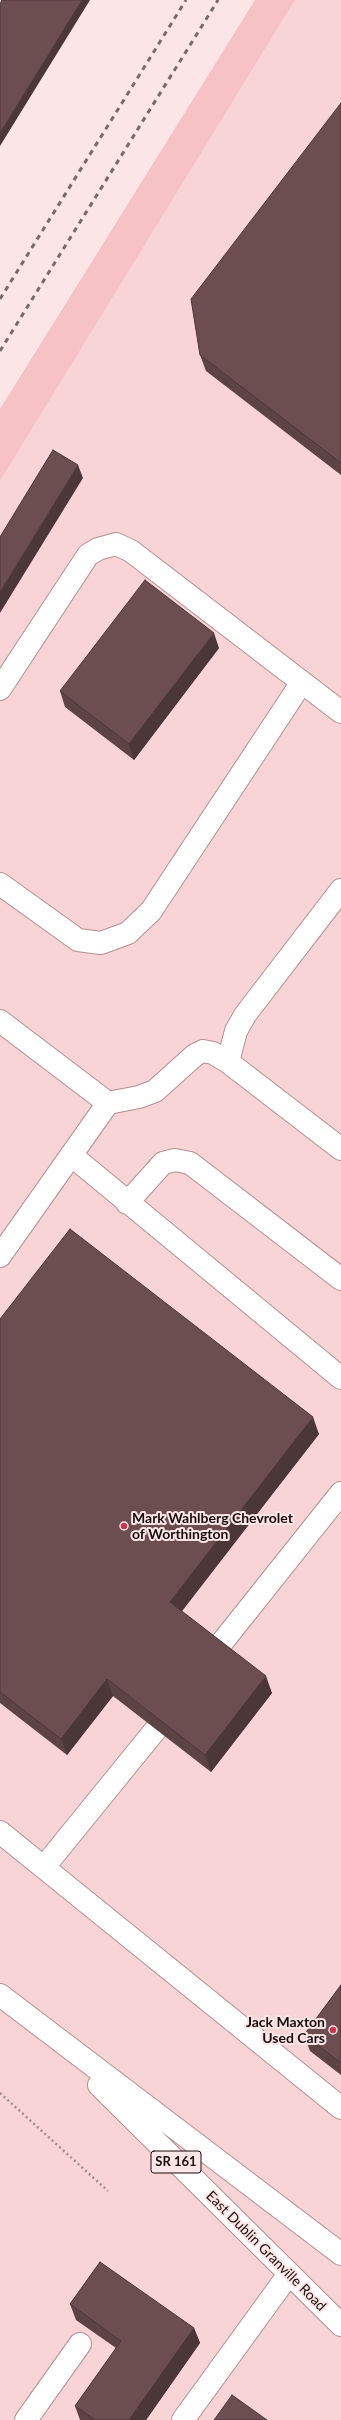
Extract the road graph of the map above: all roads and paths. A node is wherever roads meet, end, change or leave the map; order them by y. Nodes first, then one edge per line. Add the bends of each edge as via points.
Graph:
1 (302, 682) junction
2 (0, 689) edge
3 (341, 712) edge
4 (0, 884) edge
5 (341, 890) edge
6 (0, 1021) edge
7 (228, 1062) junction
8 (108, 1103) junction
9 (341, 1149) edge
10 (71, 1155) junction
11 (127, 1203) junction
12 (0, 1256) edge
13 (341, 1280) edge
14 (341, 1378) edge
15 (341, 1493) edge
16 (216, 1650) edge
17 (157, 1728) edge
18 (0, 1832) edge
19 (44, 1868) junction
20 (4, 2001) edge
21 (38, 2025) junction
22 (0, 2093) edge
23 (341, 2108) edge
24 (108, 2191) dead end
25 (341, 2254) edge
26 (289, 2274) junction
27 (341, 2325) edge
28 (80, 2344) dead end
29 (26, 2420) edge
30 (183, 2420) edge

1 - 2 main road via 131,551 116,544 88,555
1 - 3 main road
1 - 4 main road via 150,911 128,933 101,943 78,940
5 - 7 main road via 245,1015 236,1031
6 - 8 main road
7 - 8 main road via 203,1051 195,1055 155,1091
7 - 9 main road
8 - 10 main road
10 - 11 main road
10 - 12 main road
11 - 13 main road via 163,1163 176,1160 190,1163
11 - 14 main road
15 - 16 main road
17 - 19 main road
18 - 19 main road
19 - 23 main road
20 - 21 main road, East Dublin Granville Road / SR 161
21 - 25 main road, East Dublin Granville Road / SR 161
21 - 26 main road, East Dublin Granville Road / SR 161
22 - 24 path
26 - 27 main road, East Dublin Granville Road / SR 161
26 - 30 main road
28 - 29 main road

